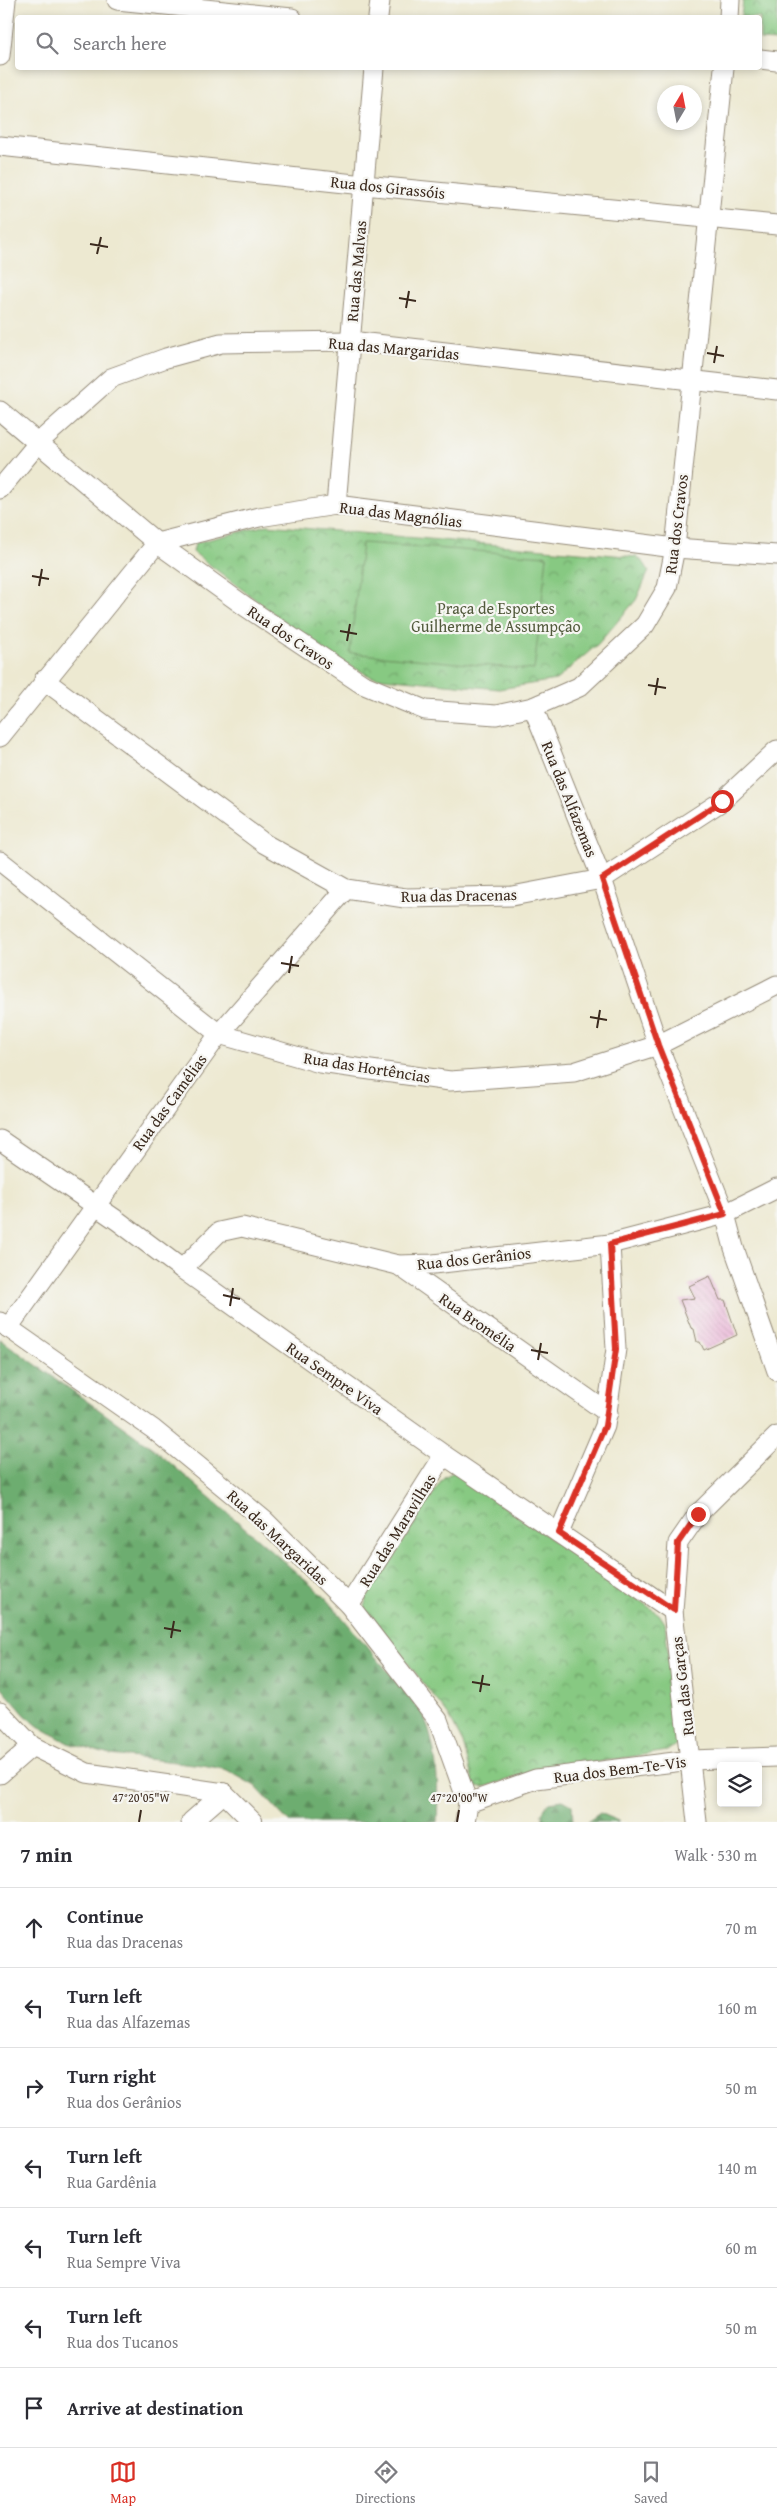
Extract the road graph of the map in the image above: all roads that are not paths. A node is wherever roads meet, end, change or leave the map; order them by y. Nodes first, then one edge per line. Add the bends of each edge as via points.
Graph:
1 (6, 0) edge
2 (117, 0) edge
3 (380, 0) edge
4 (730, 0) edge
5 (263, 15) edge
6 (378, 15) edge
7 (729, 15) edge
8 (0, 56) edge
9 (762, 59) edge
10 (777, 61) edge
11 (374, 70) edge
12 (724, 70) edge
13 (0, 146) edge
14 (364, 185) junction
15 (708, 218) junction
16 (777, 225) edge
17 (350, 341) junction
18 (692, 381) junction
19 (777, 390) edge
20 (0, 411) edge
21 (39, 442) junction
22 (0, 488) edge
23 (336, 505) junction
24 (157, 543) junction
25 (675, 548) junction
26 (777, 555) edge
27 (44, 680) junction
28 (533, 707) junction
29 (0, 737) edge
30 (777, 750) edge
31 (0, 861) edge
32 (602, 879) junction
33 (346, 889) junction
34 (777, 985) edge
35 (219, 1034) junction
36 (658, 1045) junction
37 (0, 1140) edge
38 (777, 1188) edge
39 (94, 1206) junction
40 (725, 1214) junction
41 (610, 1244) junction
42 (398, 1265) junction
43 (182, 1269) junction
44 (4, 1325) edge
45 (777, 1371) edge
46 (608, 1413) junction
47 (777, 1436) edge
48 (444, 1454) junction
49 (559, 1533) junction
50 (350, 1605) junction
51 (674, 1610) junction
52 (0, 1712) edge
53 (32, 1746) junction
54 (777, 1757) edge
55 (691, 1760) junction
56 (0, 1774) edge
57 (224, 1793) junction
58 (468, 1802) junction
59 (191, 1822) edge
60 (252, 1822) edge
61 (464, 1822) edge
62 (697, 1822) edge

1 - 8 street
2 - 5 street
3 - 6 street
4 - 7 street
9 - 10 street
11 - 14 street, Rua das Malvas
12 - 15 street, Rua dos Cravos
13 - 14 street, Rua dos Girassóis
14 - 15 street, Rua dos Girassóis
14 - 17 street, Rua das Malvas
15 - 16 street, Rua dos Girassóis
15 - 18 street, Rua dos Cravos
17 - 18 street, Rua das Margaridas
17 - 21 street, Rua das Margaridas via 221,343 166,358 111,378
17 - 23 street, Rua das Malvas
18 - 19 street, Rua das Margaridas
18 - 25 street, Rua dos Cravos
20 - 21 street, Rua dos Cravos
21 - 22 street, Rua das Margaridas
21 - 24 street, Rua dos Cravos
23 - 24 street, Rua das Magnólias via 259,516
23 - 25 street, Rua das Magnólias
24 - 27 street
24 - 28 street, Rua dos Cravos via 362,684 425,710 496,715
25 - 26 street, Rua das Magnólias
25 - 28 street, Rua dos Cravos via 667,588 645,625 579,686
27 - 29 street
27 - 33 street, Rua das Dracenas via 265,844
28 - 32 street, Rua das Alfazemas
30 - 32 street, Rua das Dracenas via 722,801
31 - 35 street, Rua das Hortências
32 - 33 street, Rua das Dracenas via 512,896 405,898
32 - 36 street, Rua das Alfazemas
33 - 35 street, Rua das Camélias
34 - 36 street, Rua das Hortências
35 - 36 street, Rua das Hortências via 320,1063 450,1081 574,1072
35 - 39 street, Rua das Camélias
36 - 40 street, Rua das Alfazemas
37 - 39 street, Rua Sempre Viva
38 - 40 street, Rua dos Gerânios
39 - 43 street, Rua Sempre Viva
39 - 44 street, Rua das Camélias
40 - 41 street, Rua dos Gerânios
40 - 45 street, Rua das Alfazemas
41 - 42 street, Rua dos Gerânios
41 - 46 street via 616,1349
42 - 43 street, Rua dos Gerânios via 242,1227 219,1232
42 - 46 street, Rua Bromélia
43 - 48 street, Rua Sempre Viva
44 - 50 street, Rua das Margaridas via 153,1429 264,1520
46 - 49 street
47 - 51 street, Rua das Garças via 698,1514 678,1543
48 - 49 street, Rua Sempre Viva
48 - 50 street, Rua das Maravilhas
49 - 51 street, Rua Sempre Viva
50 - 58 street, Rua das Margaridas via 438,1720
51 - 55 street, Rua das Garças
52 - 53 street
53 - 56 street
53 - 57 street via 87,1773
54 - 55 street, Rua dos Bem-Te-Vis
55 - 58 street, Rua dos Bem-Te-Vis via 536,1779
55 - 62 street, Rua das Garças
57 - 59 street
57 - 60 street
58 - 61 street

